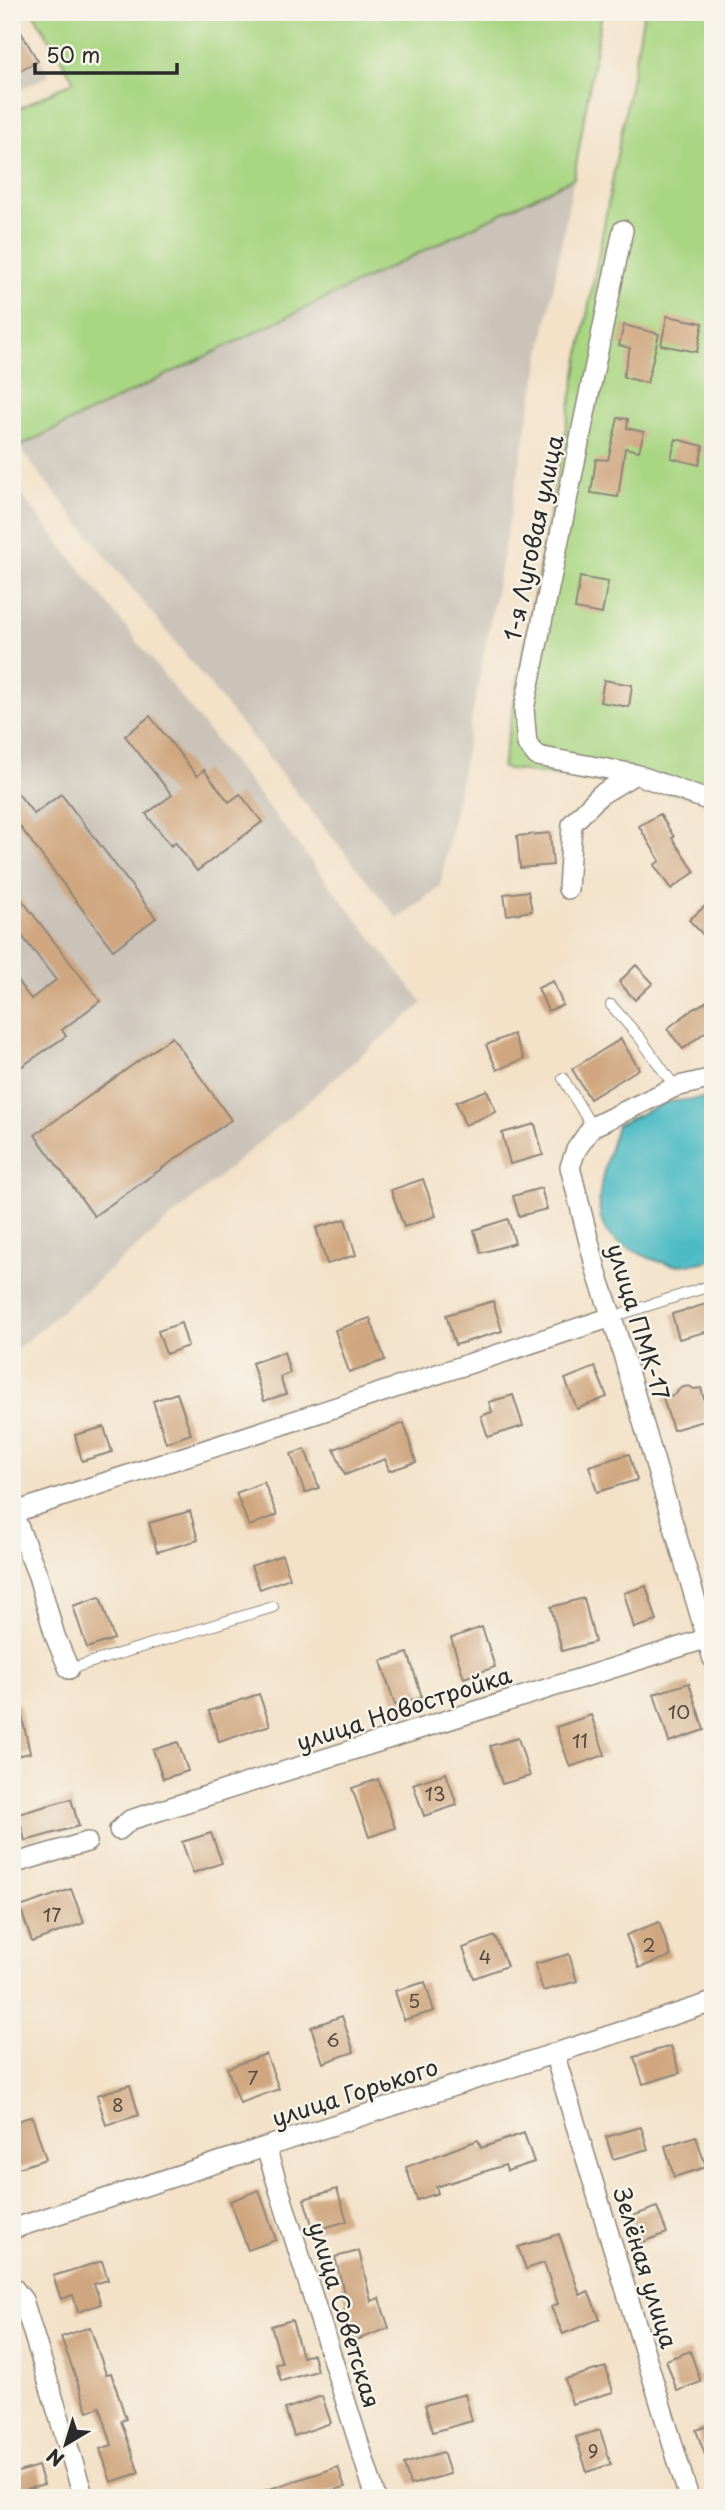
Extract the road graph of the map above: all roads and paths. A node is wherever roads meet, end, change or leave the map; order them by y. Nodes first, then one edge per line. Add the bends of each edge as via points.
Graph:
1 (623, 230) dead end
2 (635, 775) junction
3 (713, 802) edge
4 (568, 889) dead end
5 (611, 1005) dead end
6 (563, 1078) dead end
7 (713, 1078) edge
8 (675, 1087) junction
9 (592, 1127) junction
10 (713, 1285) edge
11 (612, 1317) junction
12 (13, 1513) edge
13 (272, 1607) dead end
14 (705, 1639) junction
15 (713, 1659) edge
16 (69, 1670) joint
17 (119, 1830) dead end
18 (87, 1842) dead end
19 (12, 1864) edge
20 (713, 2001) edge
21 (554, 2053) junction
22 (266, 2148) junction
23 (12, 2229) edge
24 (12, 2286) edge
25 (84, 2498) edge
26 (376, 2498) edge
27 (689, 2498) edge

1 - 2 street, 1-я Луговая улица via 524,709 527,744 537,756
2 - 3 street, 1-я Луговая улица
2 - 4 street via 600,796 572,824
5 - 8 lane
6 - 9 lane
7 - 8 street
8 - 9 street
9 - 11 street, улица ПМК-17 via 570,1167
10 - 11 lane
11 - 12 street
11 - 14 street, улица ПМК-17
12 - 16 street
13 - 16 lane
14 - 15 street, улица ПМК-17
14 - 17 street, улица Новостройка via 130,1821
18 - 19 street
20 - 21 street, улица Горького
21 - 22 street, улица Горького
21 - 27 street, Зелёная улица
22 - 23 street, улица Горького
22 - 26 street, улица Советская
24 - 25 street via 23,2300

